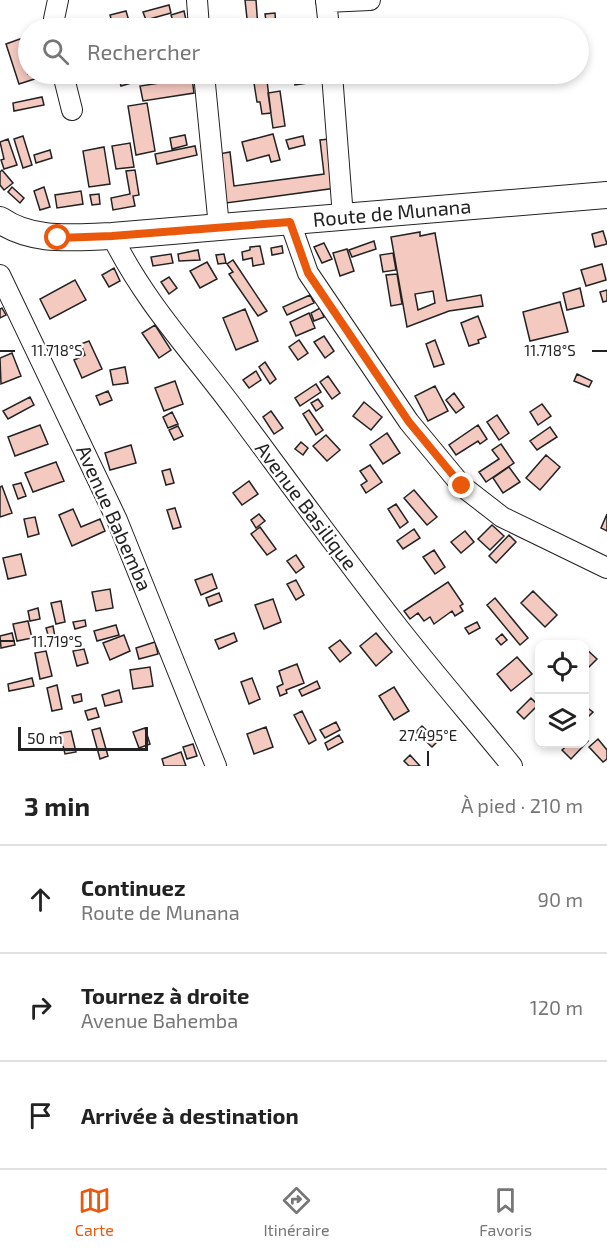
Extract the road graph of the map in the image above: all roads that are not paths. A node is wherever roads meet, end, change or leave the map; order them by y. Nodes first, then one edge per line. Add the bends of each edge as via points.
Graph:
1 (58, 0) edge
2 (197, 0) edge
3 (370, 0) edge
4 (326, 1) edge
5 (54, 18) edge
6 (199, 18) edge
7 (327, 18) edge
8 (66, 84) edge
9 (205, 84) edge
10 (333, 84) edge
11 (72, 110) dead end
12 (607, 195) edge
13 (343, 217) junction
14 (0, 220) edge
15 (290, 222) junction
16 (219, 227) junction
17 (112, 236) junction
18 (0, 275) edge
19 (607, 568) edge
20 (216, 766) edge
21 (513, 766) edge

1 - 5 street
2 - 6 street
3 - 4 street
4 - 7 street
8 - 11 street
9 - 16 street
10 - 13 street
12 - 13 main road, Route de Munana
13 - 15 main road, Route de Munana
14 - 17 main road, Route de Munana via 30,234 58,238
15 - 16 main road, Route de Munana
15 - 19 street via 308,273 409,422 462,486 502,517
16 - 17 main road, Route de Munana
17 - 21 street, Avenue Basilique via 162,318 237,411 395,624
18 - 20 street, Avenue Babemba via 117,520

